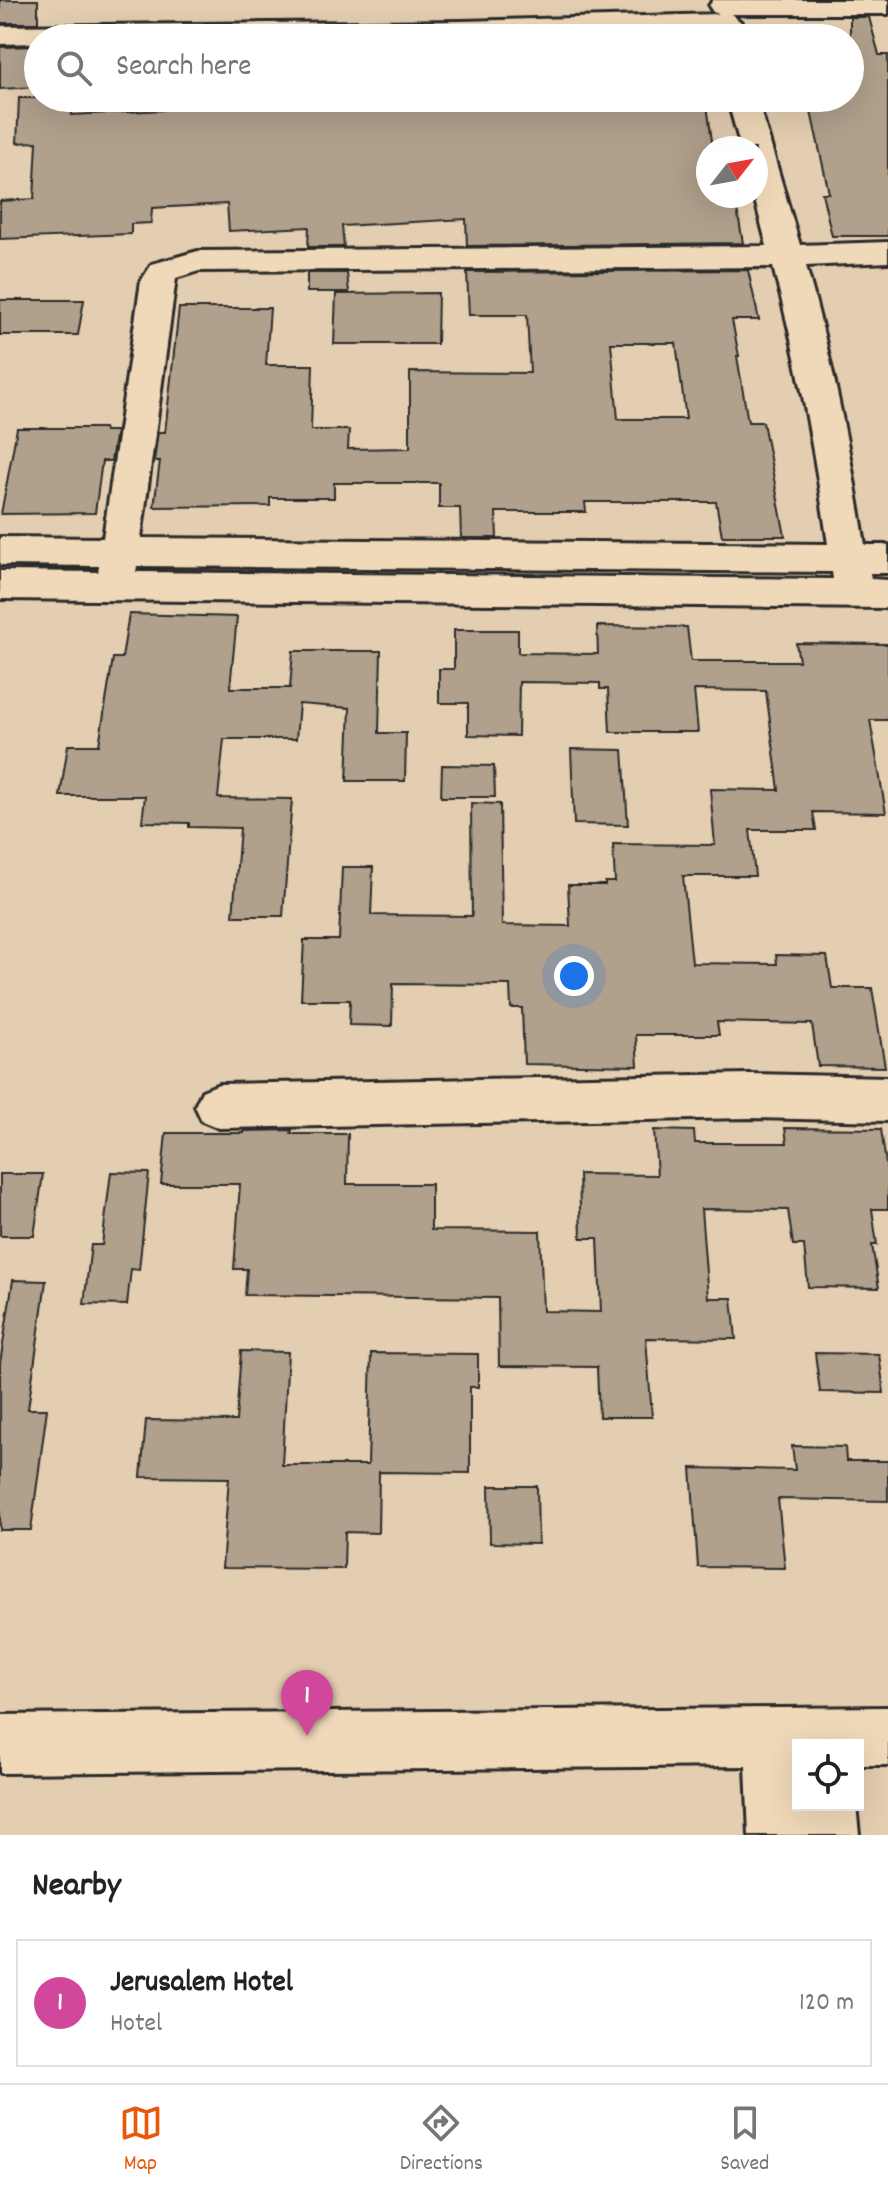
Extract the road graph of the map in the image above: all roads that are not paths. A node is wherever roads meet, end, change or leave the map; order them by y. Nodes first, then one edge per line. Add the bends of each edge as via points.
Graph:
1 (888, 5) edge
2 (726, 16) edge
3 (575, 24) edge
4 (0, 35) edge
5 (24, 35) edge
6 (746, 112) edge
7 (888, 252) edge
8 (787, 256) junction
9 (0, 551) edge
10 (888, 559) edge
11 (118, 569) junction
12 (864, 582) edge
13 (0, 585) edge
14 (888, 1099) edge
15 (219, 1106) dead end
16 (888, 1736) edge
17 (825, 1739) edge
18 (792, 1740) edge
19 (0, 1744) edge
20 (792, 1786) edge
21 (827, 1811) edge
22 (779, 1835) edge
23 (829, 1835) edge

1 - 2 street
2 - 3 street
4 - 5 street
6 - 8 street
7 - 8 street
8 - 11 street via 198,261 164,271 158,281
8 - 12 street
9 - 11 street
10 - 12 street
11 - 12 street
11 - 13 street
14 - 15 street via 749,1096
16 - 17 street
18 - 19 street
20 - 22 street
21 - 23 street

